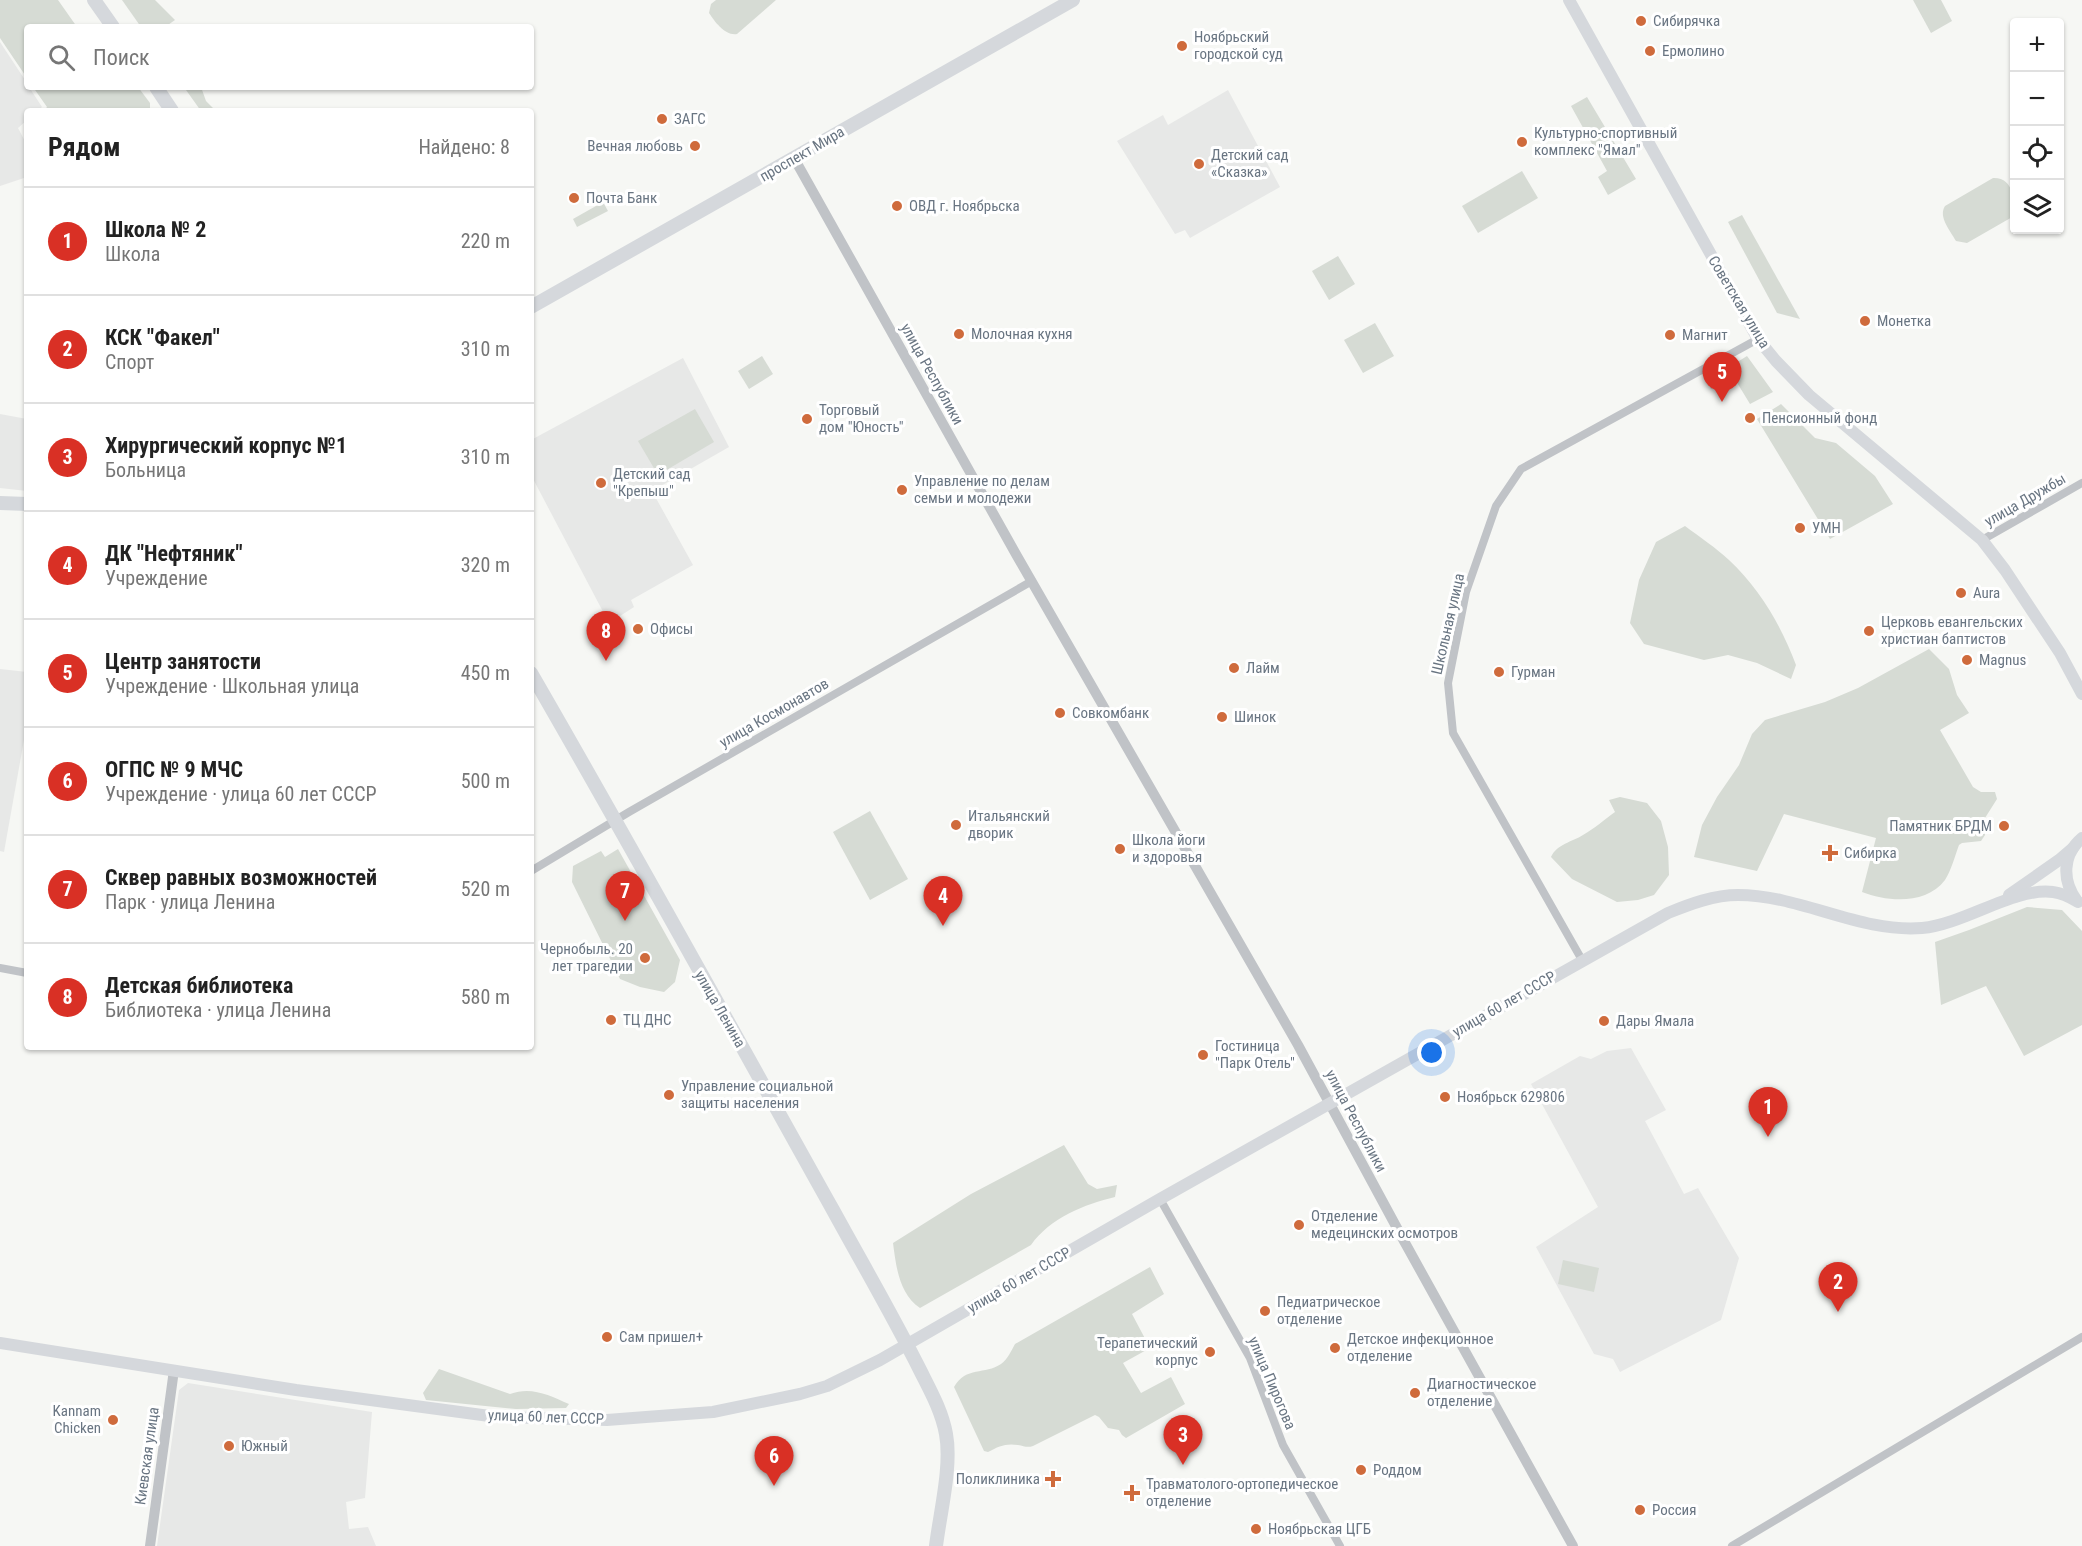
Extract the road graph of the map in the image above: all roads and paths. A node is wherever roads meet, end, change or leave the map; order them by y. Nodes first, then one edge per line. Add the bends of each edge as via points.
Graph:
1 (94, 0) edge
2 (1073, 0) edge
3 (1569, 0) edge
4 (111, 24) edge
5 (158, 90) edge
6 (170, 108) edge
7 (794, 158) junction
8 (534, 305) edge
9 (1758, 339) junction
10 (2082, 483) edge
11 (0, 503) edge
12 (24, 504) edge
13 (1982, 540) junction
14 (1032, 581) junction
15 (534, 679) edge
16 (2082, 694) edge
17 (615, 820) junction
18 (2079, 840) edge
19 (534, 869) edge
20 (2080, 904) edge
21 (1989, 907) junction
22 (1582, 960) junction
23 (0, 969) edge
24 (24, 972) edge
25 (1330, 1103) junction
26 (1160, 1199) junction
27 (2082, 1337) edge
28 (0, 1343) edge
29 (907, 1344) junction
30 (174, 1370) junction
31 (150, 1546) edge
32 (936, 1546) edge
33 (1340, 1546) edge
34 (1573, 1546) edge
35 (1732, 1546) edge

1 - 4 main road
2 - 7 main road, проспект Мира
3 - 9 main road, Советская улица
5 - 6 main road
7 - 8 main road, проспект Мира
7 - 14 street, улица Республики
9 - 13 main road, Советская улица via 1809,395
9 - 22 street, Школьная улица via 1521,469 1496,506 1466,592 1448,682 1453,733
10 - 13 street, улица Дружбы
11 - 12 main road
13 - 16 main road, Советская улица via 2060,652
14 - 17 street, улица Космонавтов
14 - 25 street, улица Республики
15 - 17 main road, улица Ленина
17 - 19 street, улица Космонавтов
17 - 29 main road, улица Ленина
18 - 20 main road via 2068,857 2066,876
18 - 21 main road via 2033,879
20 - 21 main road via 2066,895 2046,891
21 - 22 main road, улица 60 лет СССР via 1945,924 1899,928 1738,895 1694,903 1668,913
22 - 25 main road, улица 60 лет СССР
23 - 24 street
25 - 26 main road, улица 60 лет СССР
25 - 34 street, улица Республики
26 - 29 main road, улица 60 лет СССР
26 - 33 street, улица Пирогова via 1250,1358 1283,1445
27 - 35 street
28 - 30 main road, улица 60 лет СССР
29 - 30 main road, улица 60 лет СССР via 854,1374 800,1394 713,1412 617,1419 528,1419 447,1412
29 - 32 main road, улица Ленина via 946,1434 947,1462
30 - 31 street, Киевская улица

